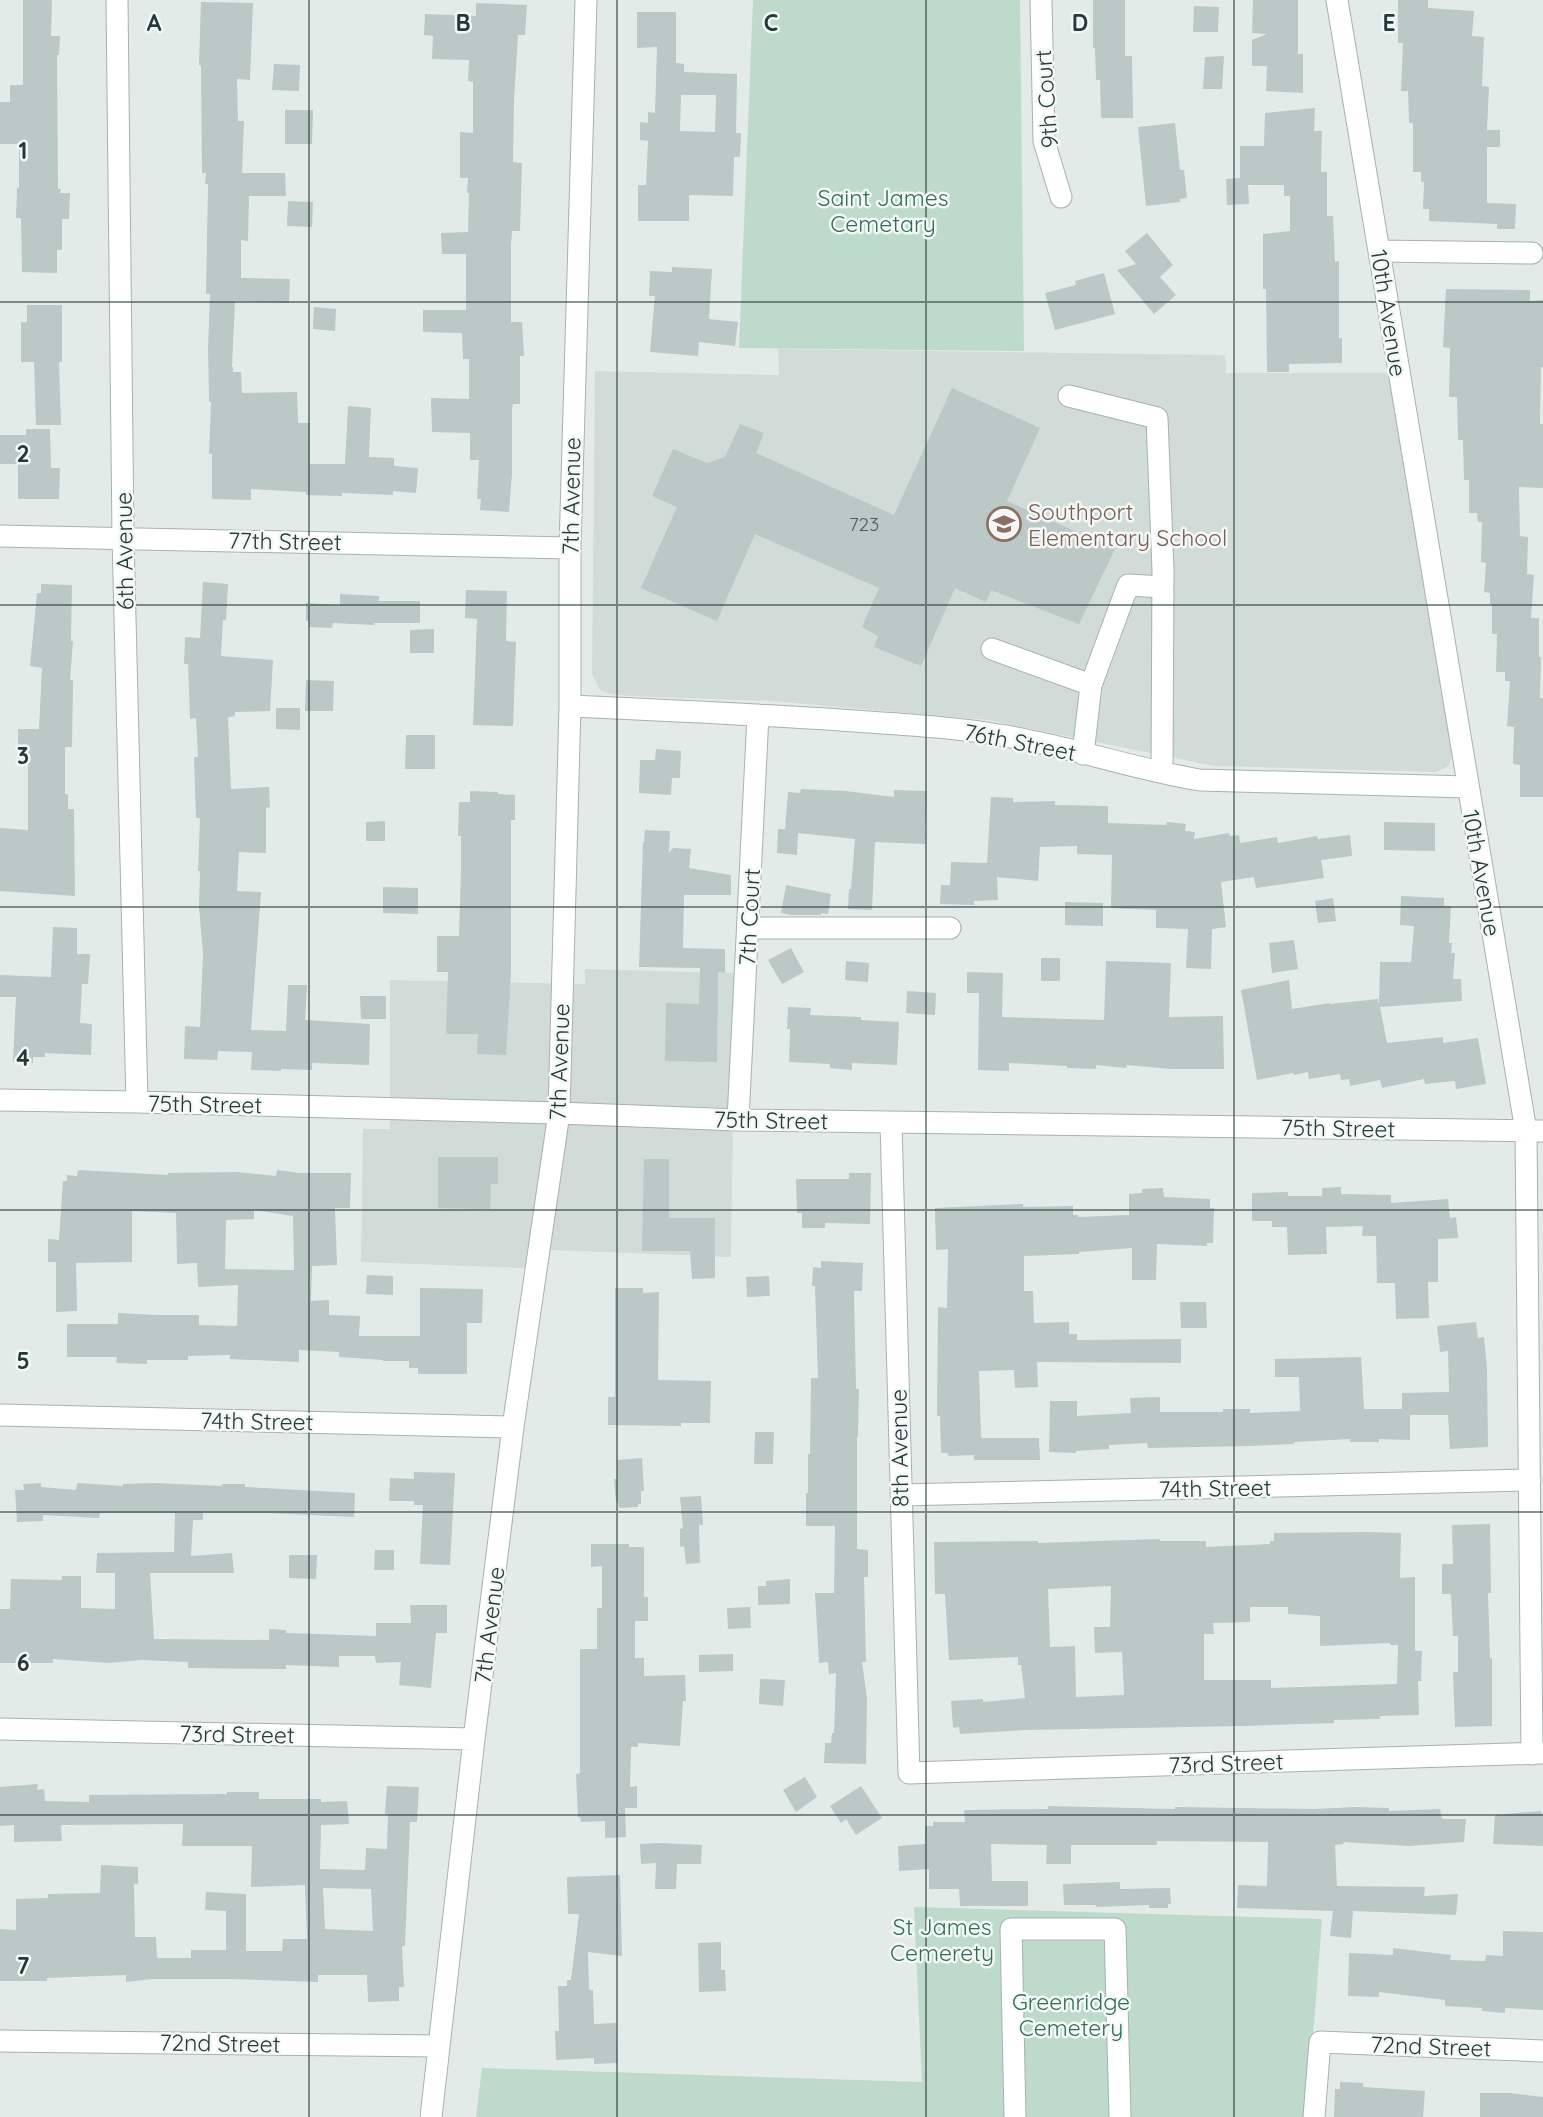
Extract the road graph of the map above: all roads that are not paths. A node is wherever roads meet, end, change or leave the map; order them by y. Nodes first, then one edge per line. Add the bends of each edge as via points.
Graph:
1 (117, 0) edge
2 (586, 0) edge
3 (1041, 0) edge
4 (1337, 0) edge
5 (1061, 197) dead end
6 (1379, 251) junction
7 (1532, 253) dead end
8 (1069, 396) dead end
9 (0, 536) edge
10 (123, 537) junction
11 (569, 548) junction
12 (1163, 587) junction
13 (992, 649) dead end
14 (1091, 685) junction
15 (570, 706) junction
16 (758, 715) junction
17 (1083, 754) junction
18 (1162, 772) junction
19 (1468, 787) junction
20 (749, 928) junction
21 (950, 928) dead end
22 (0, 1100) edge
23 (136, 1102) junction
24 (559, 1113) junction
25 (737, 1120) junction
26 (891, 1123) junction
27 (1534, 1131) edge
28 (0, 1415) edge
29 (513, 1427) junction
30 (1530, 1480) junction
31 (901, 1495) junction
32 (0, 1729) edge
33 (474, 1739) junction
34 (1538, 1753) edge
35 (909, 1773) joint
36 (0, 2041) edge
37 (439, 2046) junction
38 (1543, 2050) edge
39 (431, 2117) edge
40 (1015, 2117) edge
41 (1120, 2117) edge
42 (1314, 2117) edge

1 - 10 street, 6th Avenue
2 - 11 street, 7th Avenue
3 - 5 street, 9th Court via 1044,141
4 - 6 street, 10th Avenue
6 - 7 street
6 - 19 street, 10th Avenue
8 - 12 street via 1157,418
9 - 10 street, 77th Street
10 - 11 street, 77th Street
10 - 23 street, 6th Avenue
11 - 15 street, 7th Avenue
12 - 14 street via 1128,585
12 - 18 street
13 - 14 street
14 - 17 street
15 - 16 street, 76th Street
15 - 24 street, 7th Avenue
16 - 17 street, 76th Street via 936,727 999,735
16 - 20 street, 7th Court
17 - 18 street, 76th Street
18 - 19 street, 76th Street via 1200,780
19 - 27 street, 10th Avenue
20 - 21 street
20 - 25 street, 7th Court
22 - 23 street, 75th Street
23 - 24 street, 75th Street
24 - 25 street, 75th Street
24 - 29 street, 7th Avenue
25 - 26 street, 75th Street
26 - 27 street, 75th Street
26 - 31 street, 8th Avenue
27 - 30 street, 10th Avenue
28 - 29 street, 74th Street
29 - 33 street, 7th Avenue
30 - 31 street, 74th Street
30 - 34 street, 10th Avenue
31 - 35 street, 8th Avenue
32 - 33 street, 73rd Street
33 - 37 street, 7th Avenue
34 - 35 street, 73rd Street
36 - 37 street, 72nd Street
37 - 39 street, 7th Avenue
38 - 42 street, 72nd Street via 1320,2042
40 - 41 street via 1011,1929 1115,1929

